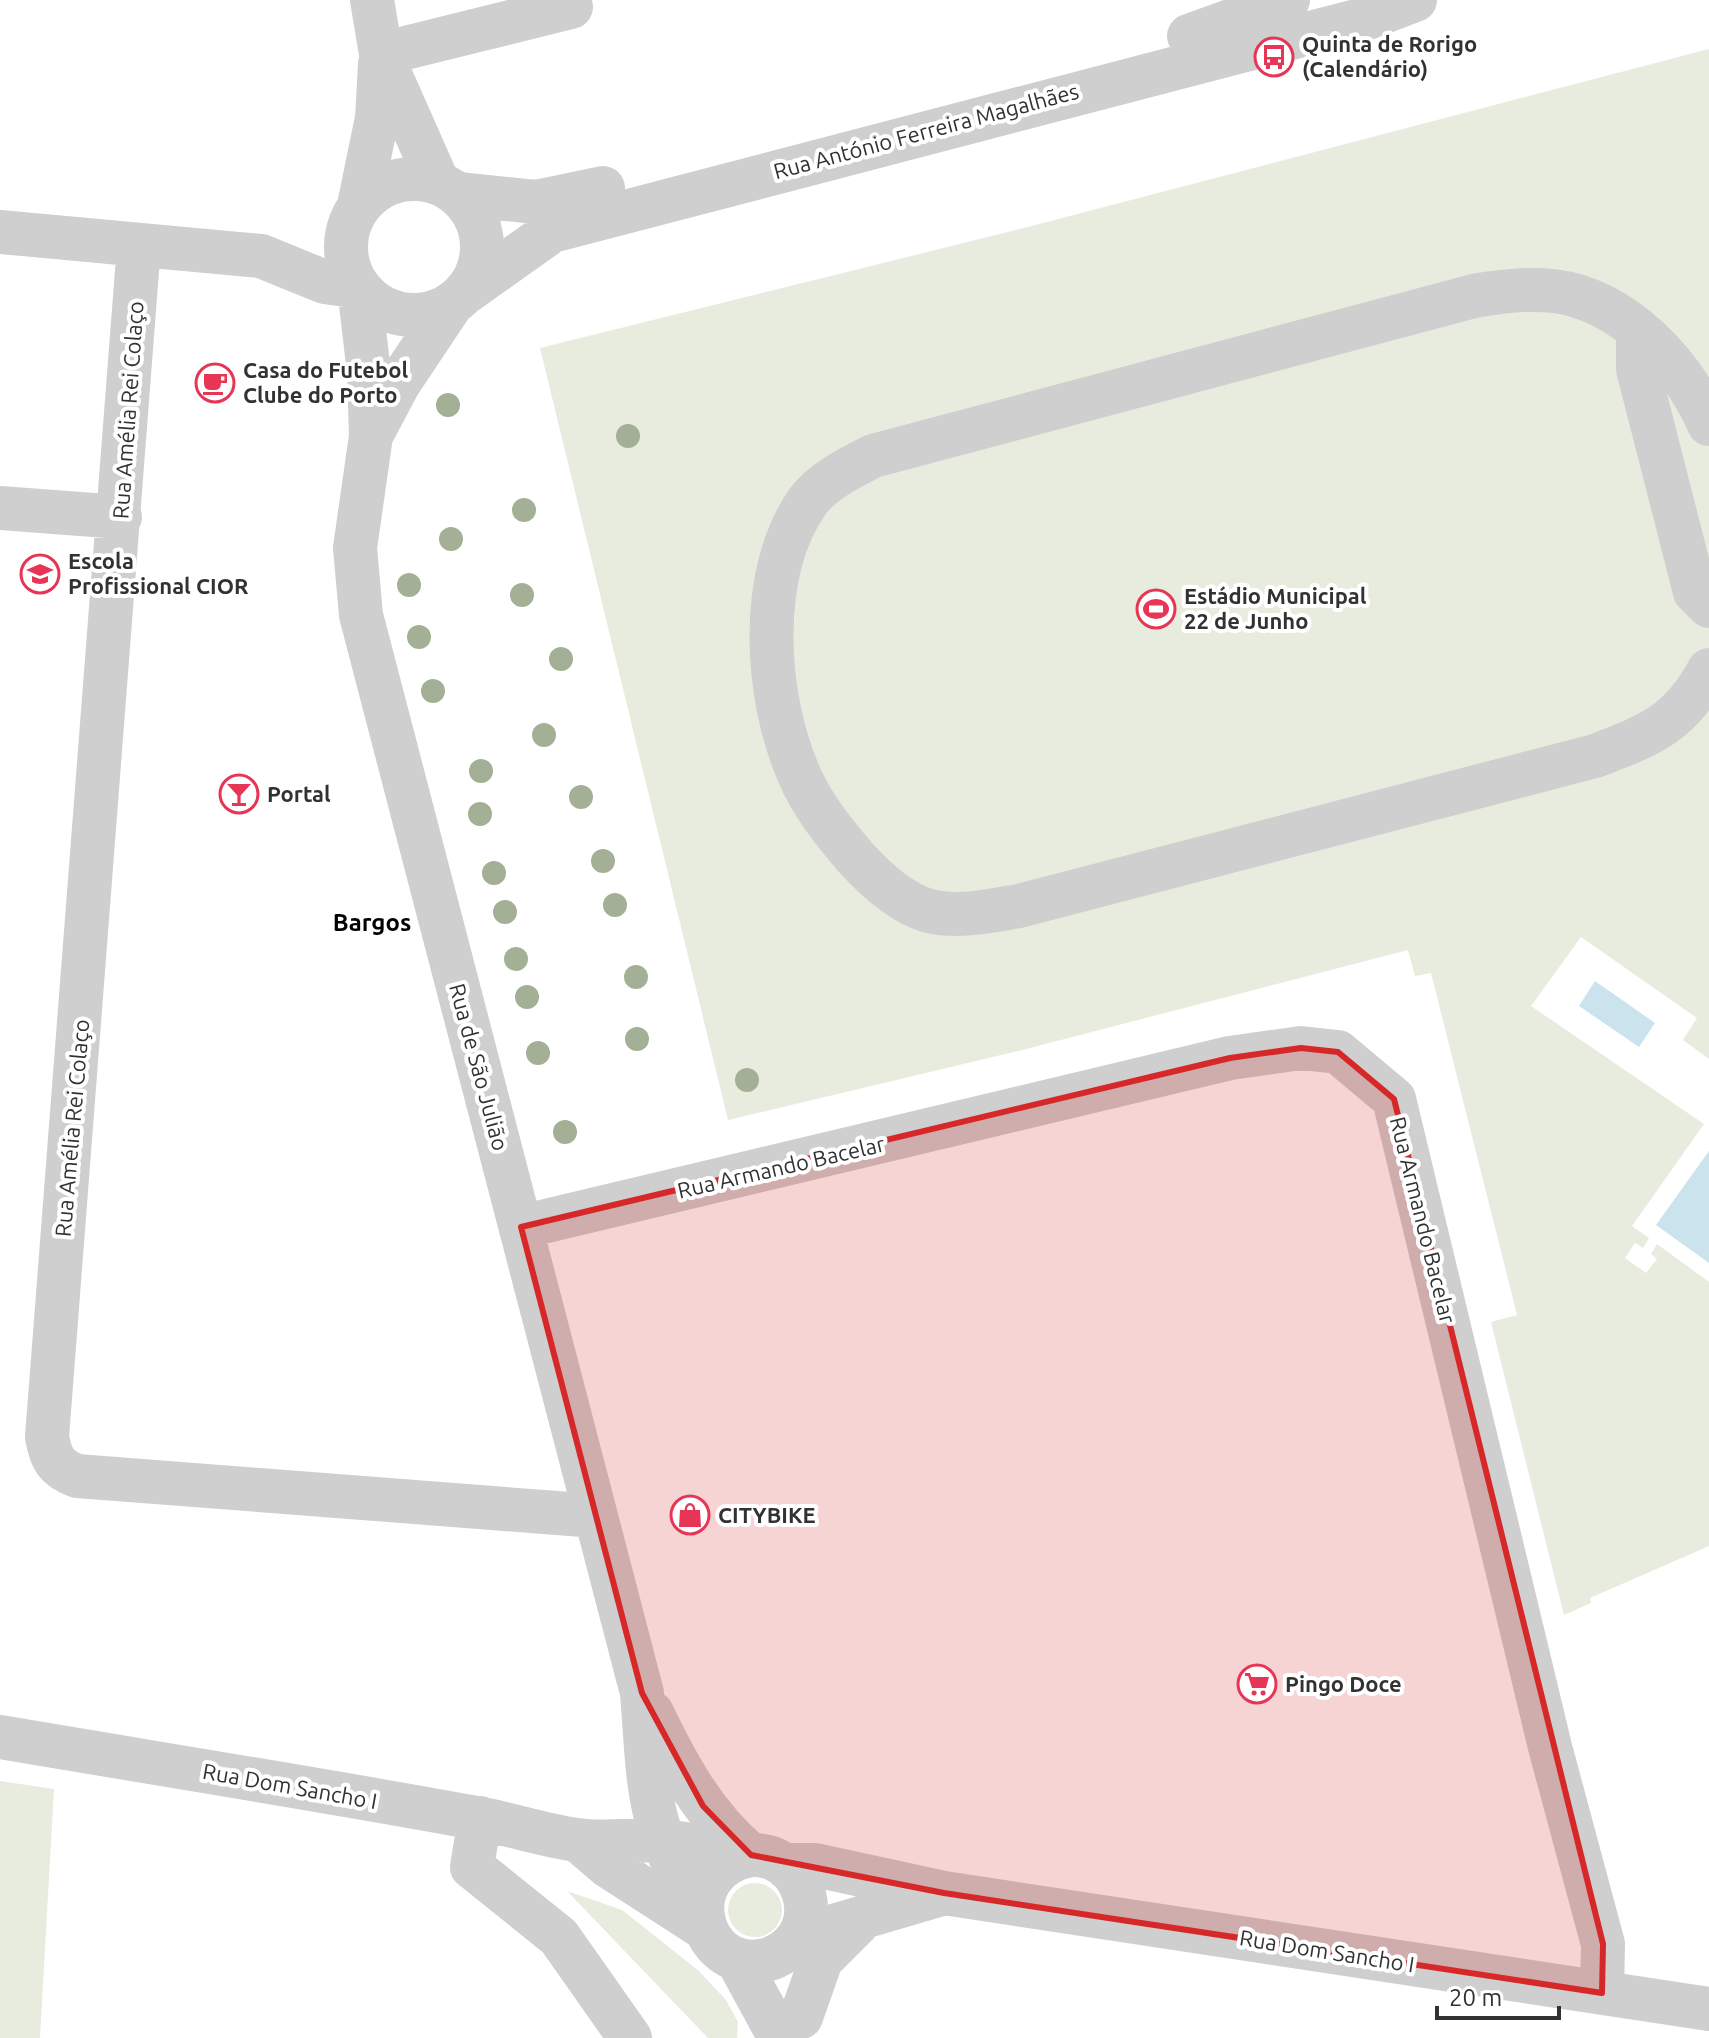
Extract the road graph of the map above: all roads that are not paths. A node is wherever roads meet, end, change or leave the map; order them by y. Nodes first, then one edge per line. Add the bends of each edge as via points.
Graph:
1 (372, 0) edge
2 (1288, 0) edge
3 (1406, 2) edge
4 (571, 7) dead end
5 (381, 54) junction
6 (448, 188) junction
7 (354, 216) junction
8 (0, 232) edge
9 (139, 245) junction
10 (261, 256) junction
11 (359, 287) junction
12 (458, 298) junction
13 (1638, 331) junction
14 (1709, 424) edge
15 (371, 436) junction
16 (0, 508) edge
17 (120, 517) junction
18 (1709, 606) edge
19 (1709, 670) edge
20 (521, 1227) junction
21 (596, 1516) junction
22 (642, 1693) junction
23 (0, 1737) edge
24 (480, 1818) junction
25 (579, 1841) junction
26 (660, 1841) junction
27 (767, 1860) junction
28 (944, 1893) junction
29 (703, 1916) junction
30 (863, 1918) junction
31 (799, 1936) junction
32 (737, 1959) junction
33 (1602, 1993) junction
34 (1709, 2009) edge
35 (795, 2031) edge
36 (630, 2038) edge

1 - 5 street
2 - 6 street, Rua António Ferreira Magalhães via 1170,41 571,197 536,202
3 - 12 street, Rua António Ferreira Magalhães via 1368,18 552,231
4 - 5 street
5 - 6 street
5 - 7 street via 377,118
6 - 7 street via 416,178 394,181 375,191
6 - 12 street via 472,210 481,241 477,273
7 - 10 street
7 - 11 street via 346,247
8 - 9 street
9 - 10 street
9 - 17 street, Rua Amélia Rei Colaço
10 - 11 street via 325,282
11 - 12 street via 378,305 401,315 427,314
11 - 15 street, Rua de São Julião
12 - 15 street, Rua de São Julião via 399,383
13 - 14 street via 1683,378
13 - 18 street via 1638,369 1672,503 1695,592
13 - 19 street via 1594,303 1557,291 1501,291 873,456 837,474 809,501 790,538 772,617 783,735 817,810 866,869 895,894 927,910 989,912 1595,756 1666,725 1696,694
15 - 20 street, Rua de São Julião via 355,548 361,615
16 - 17 street
17 - 21 street, Rua Amélia Rei Colaço via 47,1437 50,1455 59,1469 77,1476
20 - 21 street, Rua de São Julião
20 - 33 street, Rua Armando Bacelar via 1230,1058 1301,1048 1338,1052 1394,1099 1535,1751 1603,1944
21 - 22 street, Rua de São Julião
22 - 26 street, Rua de São Julião via 650,1792
22 - 27 street, Rua de São Julião via 703,1806 725,1834
23 - 24 street, Rua Dom Sancho I
24 - 25 street, Rua Dom Sancho I
24 - 36 street via 472,1867 559,1937
25 - 26 street, Rua Dom Sancho I
25 - 29 street, Rua Dom Sancho I via 608,1866
26 - 27 street, Rua Dom Sancho I
26 - 29 street, Rua de São Julião
27 - 28 street, Rua Dom Sancho I via 854,1872
27 - 29 street via 736,1858 711,1876
27 - 31 street via 803,1890 805,1921
28 - 30 street, Rua Dom Sancho I
28 - 33 street, Rua Dom Sancho I
29 - 32 street, Rua Dom Sancho I via 712,1941
30 - 31 street, Rua Dom Sancho I
30 - 35 street via 821,1960
31 - 32 street, Rua Dom Sancho I via 765,1960
31 - 35 street
32 - 35 street
33 - 34 street, Rua Dom Sancho I

